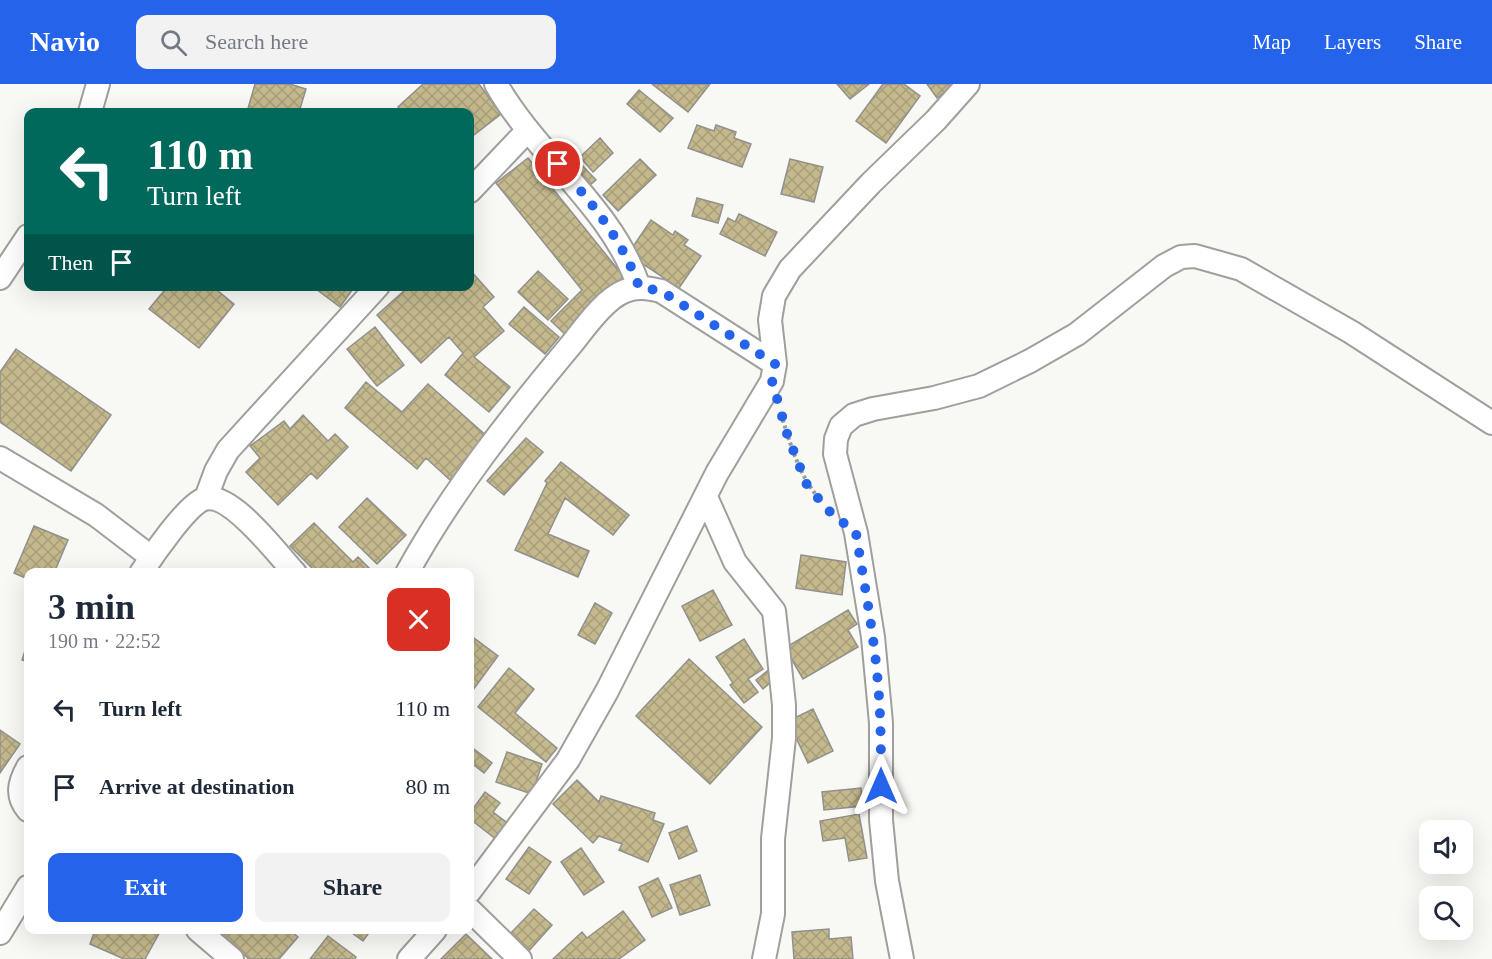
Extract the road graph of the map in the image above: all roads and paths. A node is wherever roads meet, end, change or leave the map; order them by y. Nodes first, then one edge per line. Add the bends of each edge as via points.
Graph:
1 (98, 84) edge
2 (496, 84) edge
3 (968, 84) edge
4 (91, 108) edge
5 (528, 129) junction
6 (474, 187) edge
7 (24, 242) edge
8 (0, 278) edge
9 (639, 287) junction
10 (373, 291) edge
11 (774, 372) junction
12 (1492, 423) edge
13 (0, 458) edge
14 (706, 496) junction
15 (206, 498) junction
16 (822, 502) dead end
17 (146, 565) edge
18 (290, 568) edge
19 (410, 568) edge
20 (24, 775) edge
21 (16, 803) edge
22 (474, 886) edge
23 (24, 894) edge
24 (474, 914) edge
25 (0, 933) edge
26 (203, 934) edge
27 (431, 934) edge
28 (232, 959) edge
29 (409, 959) edge
30 (520, 959) edge
31 (764, 959) edge
32 (902, 959) edge

1 - 4 street
2 - 5 street
3 - 11 street via 790,269 774,296 770,320
5 - 6 street
5 - 9 street via 615,236
7 - 8 street
9 - 11 street via 661,291
9 - 19 street via 623,291 601,309 547,373 431,530
10 - 15 street via 228,450
11 - 14 street
11 - 16 path via 798,466 807,485
12 - 32 street via 1351,332 1240,269 1196,256 1181,257 1164,266 1077,334 979,386 873,409 854,415 841,426 835,454 856,533 873,637 881,723 881,820 887,881
13 - 17 street via 96,515
14 - 22 street via 568,760
14 - 31 street via 735,562 774,610 784,738 773,839 772,914
15 - 17 street via 194,504
15 - 18 street via 240,513
20 - 21 street
23 - 25 street
24 - 30 street
26 - 28 street
27 - 29 street

